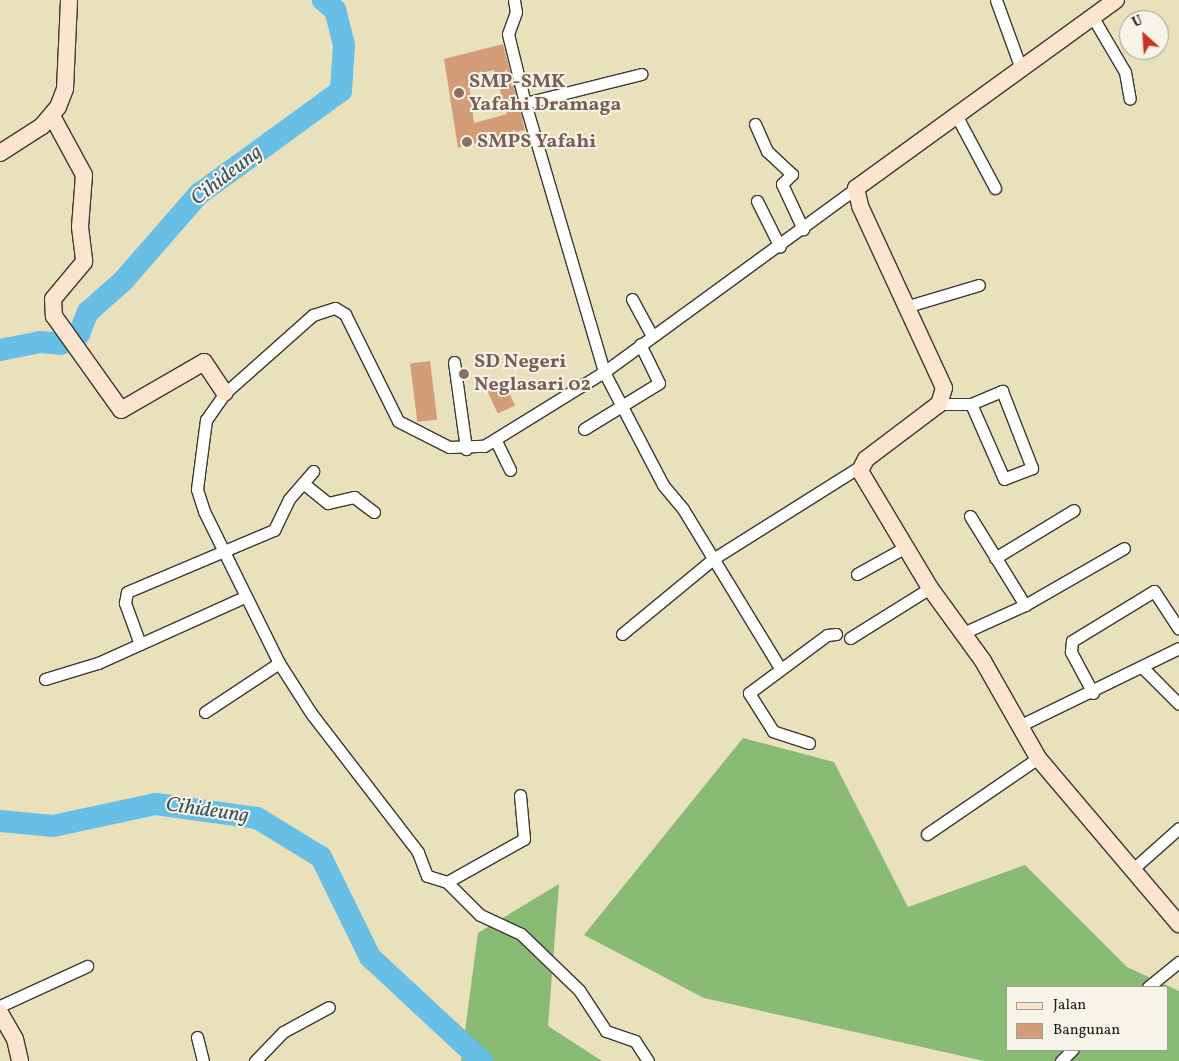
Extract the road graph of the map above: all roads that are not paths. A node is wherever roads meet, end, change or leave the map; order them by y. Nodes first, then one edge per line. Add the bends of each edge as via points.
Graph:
1 (69, 0) edge
2 (514, 0) edge
3 (996, 0) edge
4 (1116, 0) edge
5 (1092, 16) junction
6 (1020, 66) junction
7 (641, 74) dead end
8 (1130, 99) dead end
9 (525, 103) junction
10 (955, 113) junction
11 (52, 116) junction
12 (755, 124) dead end
13 (0, 153) edge
14 (856, 188) junction
15 (996, 188) dead end
16 (757, 201) dead end
17 (803, 229) junction
18 (780, 247) junction
19 (979, 285) dead end
20 (632, 299) dead end
21 (905, 307) junction
22 (652, 336) junction
23 (640, 344) junction
24 (454, 362) dead end
25 (604, 372) junction
26 (225, 393) junction
27 (939, 404) junction
28 (971, 404) junction
29 (620, 405) junction
30 (584, 429) dead end
31 (496, 441) junction
32 (466, 449) junction
33 (862, 466) junction
34 (510, 470) dead end
35 (313, 471) dead end
36 (303, 483) junction
37 (1074, 510) dead end
38 (374, 512) dead end
39 (970, 516) dead end
40 (904, 548) junction
41 (1124, 548) dead end
42 (222, 550) junction
43 (995, 558) junction
44 (712, 559) junction
45 (858, 574) dead end
46 (930, 588) junction
47 (244, 597) junction
48 (1024, 605) junction
49 (1179, 629) edge
50 (963, 633) junction
51 (622, 634) dead end
52 (836, 634) dead end
53 (850, 638) dead end
54 (140, 644) junction
55 (1179, 648) edge
56 (279, 663) junction
57 (780, 668) junction
58 (1142, 668) junction
59 (45, 679) dead end
60 (1093, 694) junction
61 (1179, 704) edge
62 (205, 712) dead end
63 (1019, 726) junction
64 (809, 743) dead end
65 (1038, 758) junction
66 (520, 796) dead end
67 (1179, 828) edge
68 (927, 834) dead end
69 (1134, 868) junction
70 (447, 882) junction
71 (1176, 917) edge
72 (1179, 962) edge
73 (87, 966) dead end
74 (1149, 986) edge
75 (0, 1006) edge
76 (329, 1007) dead end
77 (0, 1013) edge
78 (197, 1037) dead end
79 (1071, 1051) edge
80 (20, 1061) edge
81 (204, 1061) edge
82 (255, 1061) edge
83 (648, 1061) edge
84 (1061, 1061) edge

1 - 11 street via 65,89
2 - 9 street via 516,12 508,34
3 - 6 street
4 - 5 street
5 - 6 street
5 - 8 street via 1125,72
6 - 10 street
7 - 9 street
9 - 25 street
10 - 14 street
10 - 15 street
11 - 13 street
11 - 26 street via 84,175 80,226 84,262 53,299 54,316 121,410 204,362
12 - 17 street via 767,151 792,174 782,184
14 - 17 street
14 - 21 street
16 - 18 street
17 - 18 street
18 - 22 street
19 - 21 street
20 - 22 street
21 - 27 street via 942,382
22 - 23 street
23 - 25 street
23 - 29 street via 661,381
24 - 32 street
25 - 29 street
25 - 31 street
26 - 32 street via 313,315 336,308 344,314 398,421 437,443
26 - 42 street via 206,420 197,489
27 - 28 street
27 - 33 street
28 - 28 street via 1004,479 1032,468 1002,392
29 - 30 street
29 - 44 street via 663,485
31 - 32 street
31 - 34 street
33 - 40 street via 864,484
33 - 44 street
35 - 36 street
36 - 38 street via 328,503 354,496
36 - 42 street via 274,530
37 - 43 street
39 - 43 street
40 - 45 street
40 - 46 street
41 - 48 street
42 - 47 street
42 - 54 street via 127,592 125,603
43 - 48 street
44 - 51 street
44 - 57 street
46 - 50 street
46 - 53 street
47 - 54 street
47 - 56 street
48 - 50 street
49 - 60 street via 1154,591 1072,641 1071,652
50 - 63 street
52 - 57 street via 829,634
54 - 59 street
55 - 58 street
56 - 62 street
56 - 70 street via 311,713 418,852 427,876
57 - 64 street via 748,696 773,731
58 - 60 street
58 - 61 street
60 - 63 street
63 - 65 street
65 - 68 street
65 - 69 street
66 - 70 street via 524,839
67 - 69 street
69 - 71 street
70 - 83 street via 480,915 521,934 579,990 606,1031 635,1041
72 - 74 street
73 - 75 street
76 - 82 street via 283,1032
77 - 80 street via 15,1039
78 - 81 street
79 - 84 street

